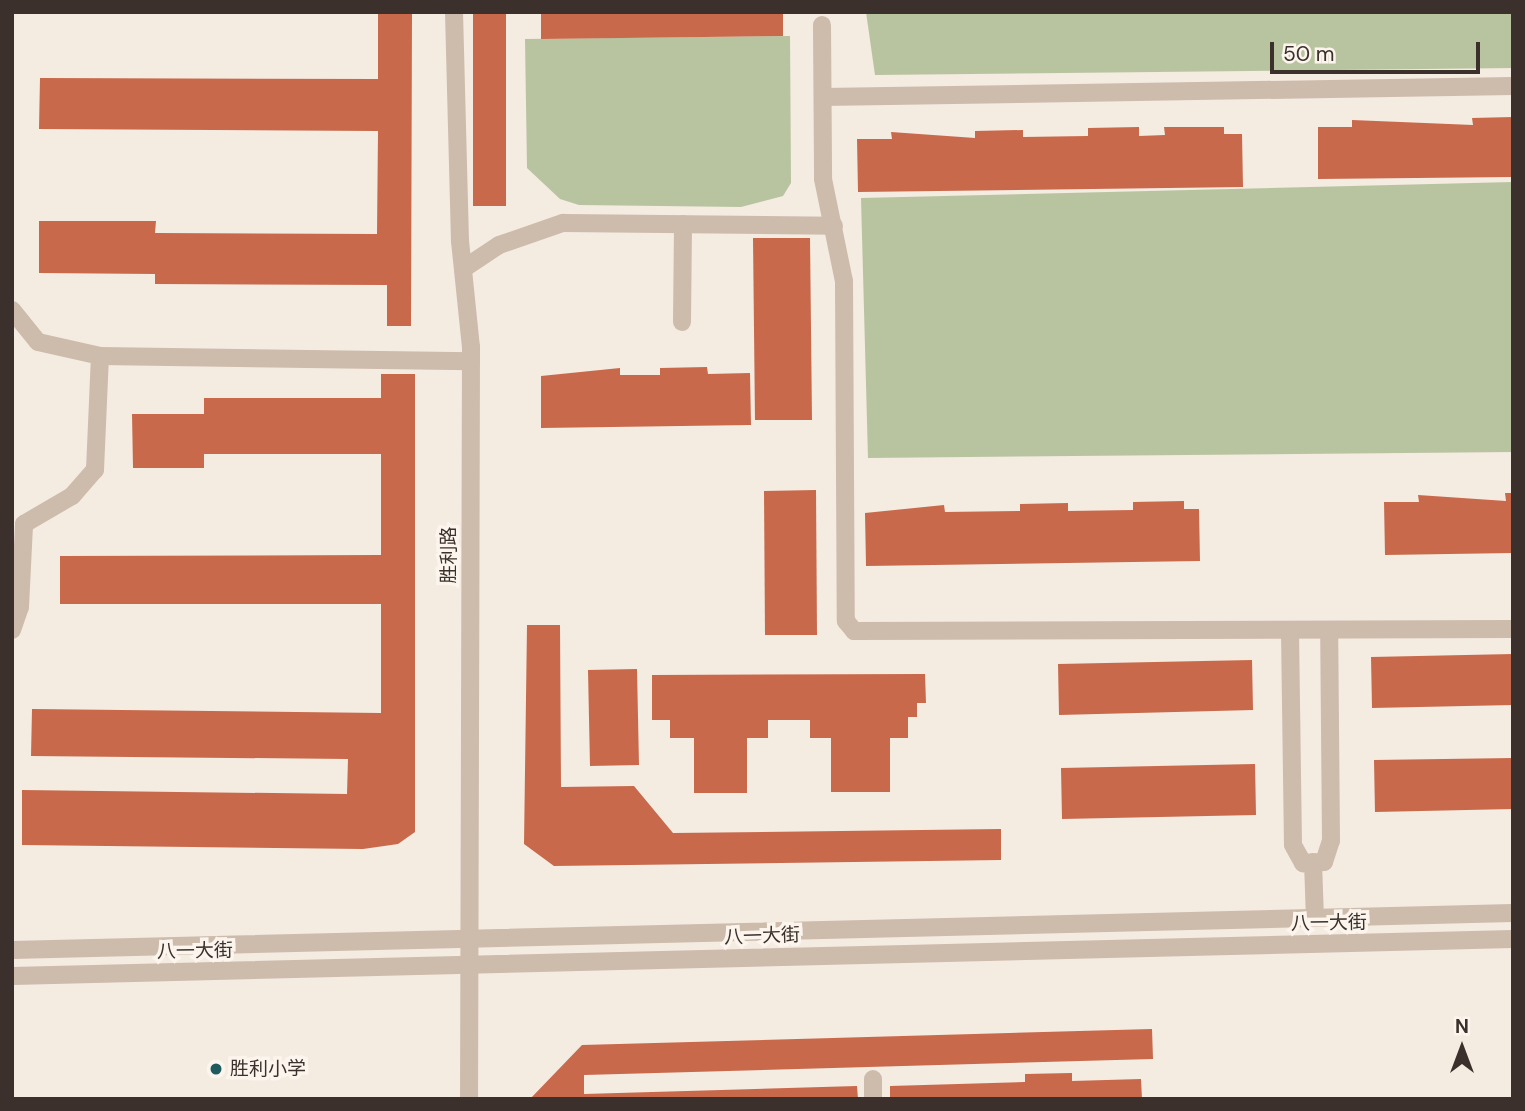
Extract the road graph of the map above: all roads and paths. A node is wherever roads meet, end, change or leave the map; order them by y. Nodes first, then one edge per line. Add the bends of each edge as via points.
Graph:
1 (454, 12) edge
2 (822, 25) dead end
3 (1513, 86) edge
4 (823, 97) junction
5 (683, 224) junction
6 (834, 226) junction
7 (463, 269) junction
8 (12, 310) edge
9 (682, 322) dead end
10 (100, 356) junction
11 (471, 360) junction
12 (1513, 629) edge
13 (12, 630) edge
14 (1290, 631) junction
15 (1329, 631) junction
16 (1313, 862) junction
17 (1513, 913) edge
18 (1315, 918) junction
19 (469, 938) junction
20 (1513, 939) edge
21 (12, 950) edge
22 (469, 965) junction
23 (12, 976) edge
24 (873, 1079) dead end
25 (469, 1099) edge
26 (873, 1099) edge

1 - 7 street, 胜利路
2 - 4 street
3 - 4 street
4 - 6 street via 823,179
5 - 6 street
5 - 7 street via 563,223 499,245
5 - 9 street
6 - 14 street via 844,281 846,621 854,631
7 - 11 street, 胜利路
8 - 10 street via 38,342
10 - 11 street
10 - 13 street via 100,457 89,483 24,524 20,607
11 - 19 street, 胜利路
12 - 15 street
14 - 15 street
14 - 16 street via 1293,845 1303,863
15 - 16 street via 1331,841 1324,862
16 - 18 street
17 - 18 street, 八一大街
18 - 19 street, 八一大街
19 - 21 street, 八一大街
19 - 22 street, 胜利路
20 - 22 street, 八一大街
22 - 23 street, 八一大街
22 - 25 street, 胜利路
24 - 26 street

